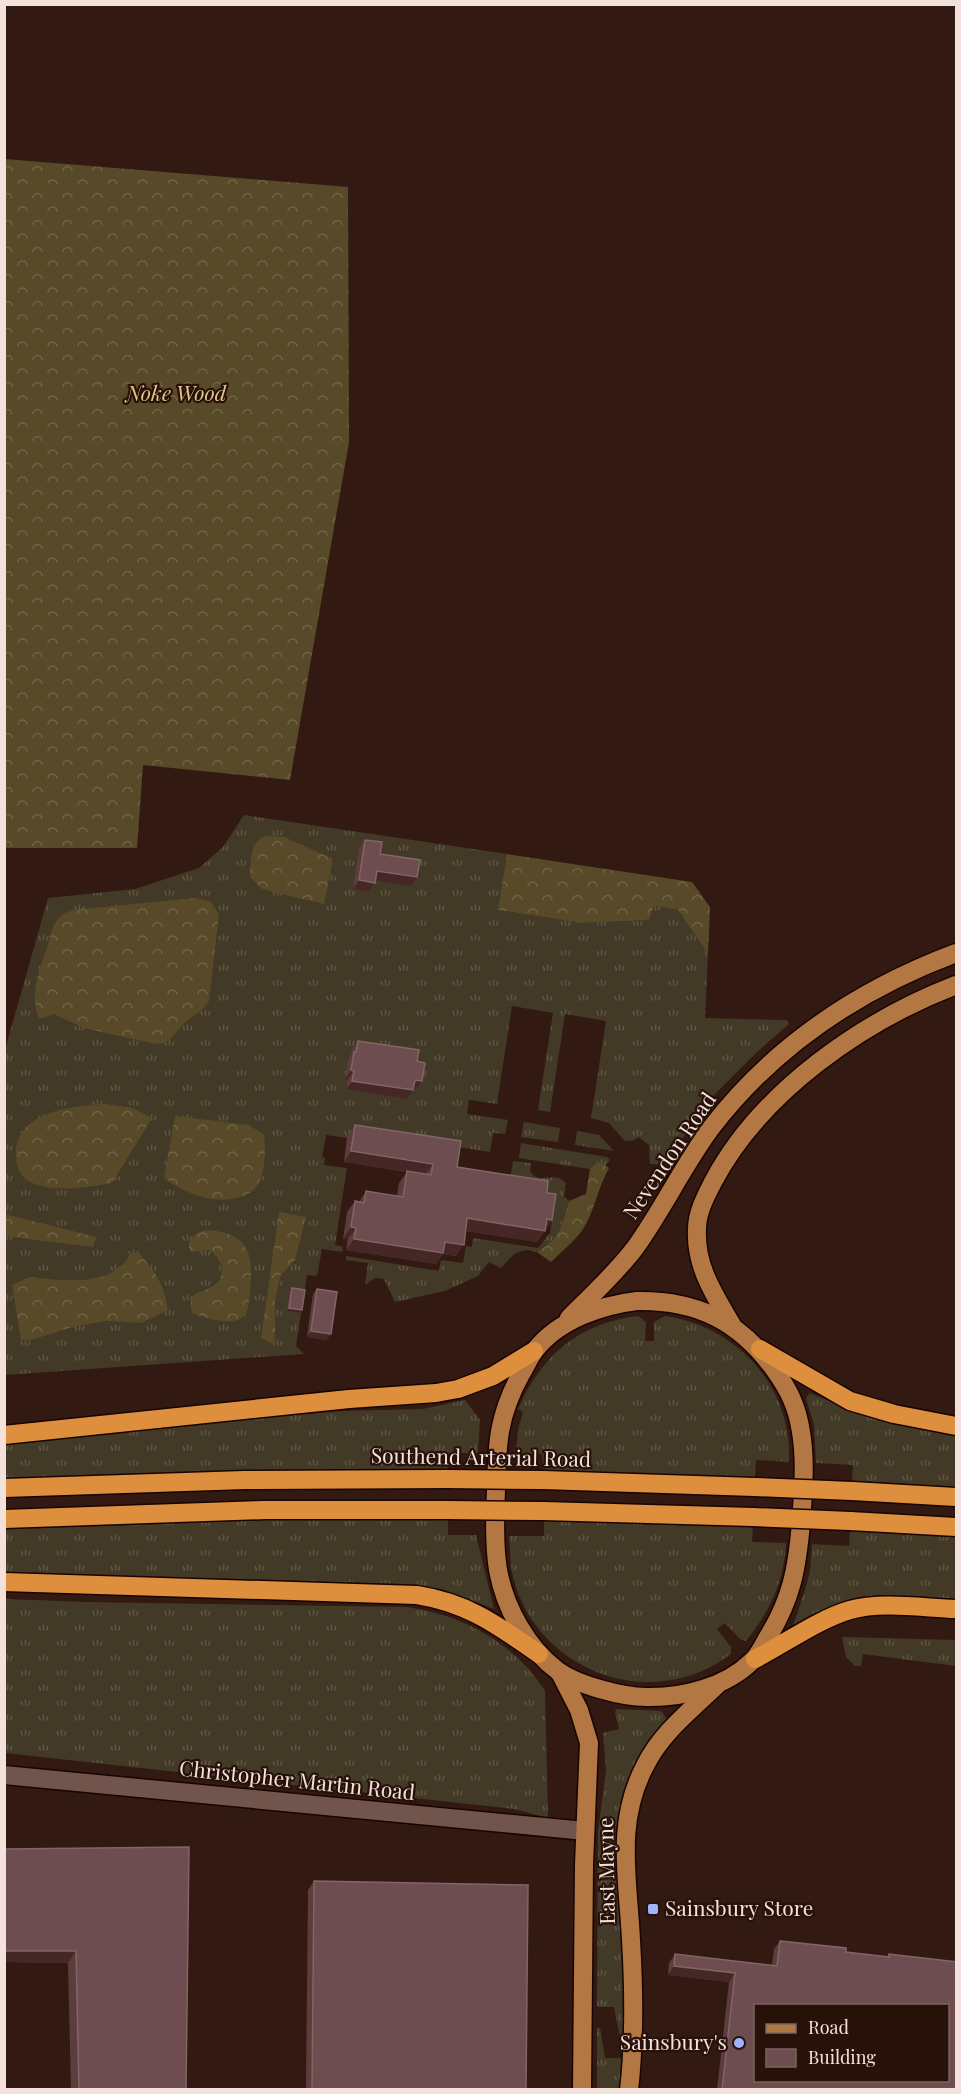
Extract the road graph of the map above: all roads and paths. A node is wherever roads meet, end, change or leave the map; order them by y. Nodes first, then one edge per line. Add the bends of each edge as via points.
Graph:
1 (957, 953) edge
2 (957, 985) edge
3 (732, 1325) junction
4 (558, 1330) junction
5 (760, 1349) junction
6 (534, 1351) junction
7 (957, 1426) edge
8 (4, 1435) edge
9 (4, 1488) edge
10 (957, 1497) edge
11 (4, 1519) edge
12 (957, 1527) edge
13 (4, 1582) edge
14 (957, 1609) edge
15 (539, 1654) junction
16 (755, 1659) junction
17 (560, 1673) junction
18 (718, 1684) junction
19 (4, 1775) edge
20 (585, 1831) junction
21 (582, 2090) edge
22 (630, 2090) edge

1 - 4 main road, Nevendon Road via 915,969 852,1002 776,1058 712,1127 624,1262
2 - 3 main road via 892,1013 813,1066 778,1098 723,1163 700,1210 696,1240 705,1277
3 - 4 main road via 697,1308 637,1302 602,1309
3 - 5 main road
4 - 6 main road
5 - 7 highway via 850,1401
5 - 16 main road via 790,1392 801,1432 803,1466 799,1552 793,1585 778,1622
6 - 8 highway via 493,1376 436,1394
6 - 15 main road via 503,1412 495,1521 498,1570 507,1601
9 - 10 highway, Southend Arterial Road, bridge via 245,1480 448,1479 755,1486
11 - 12 highway, bridge via 265,1510 448,1509
13 - 15 highway via 417,1594 440,1598 474,1612
14 - 16 highway via 852,1609
15 - 17 main road
16 - 18 main road
17 - 18 main road via 610,1692 646,1697
17 - 20 main road, East Mayne via 579,1710 589,1743
18 - 22 main road, East Mayne via 673,1726 653,1751 628,1809 625,1831 634,1989
19 - 20 street, Christopher Martin Road
20 - 21 main road, East Mayne

